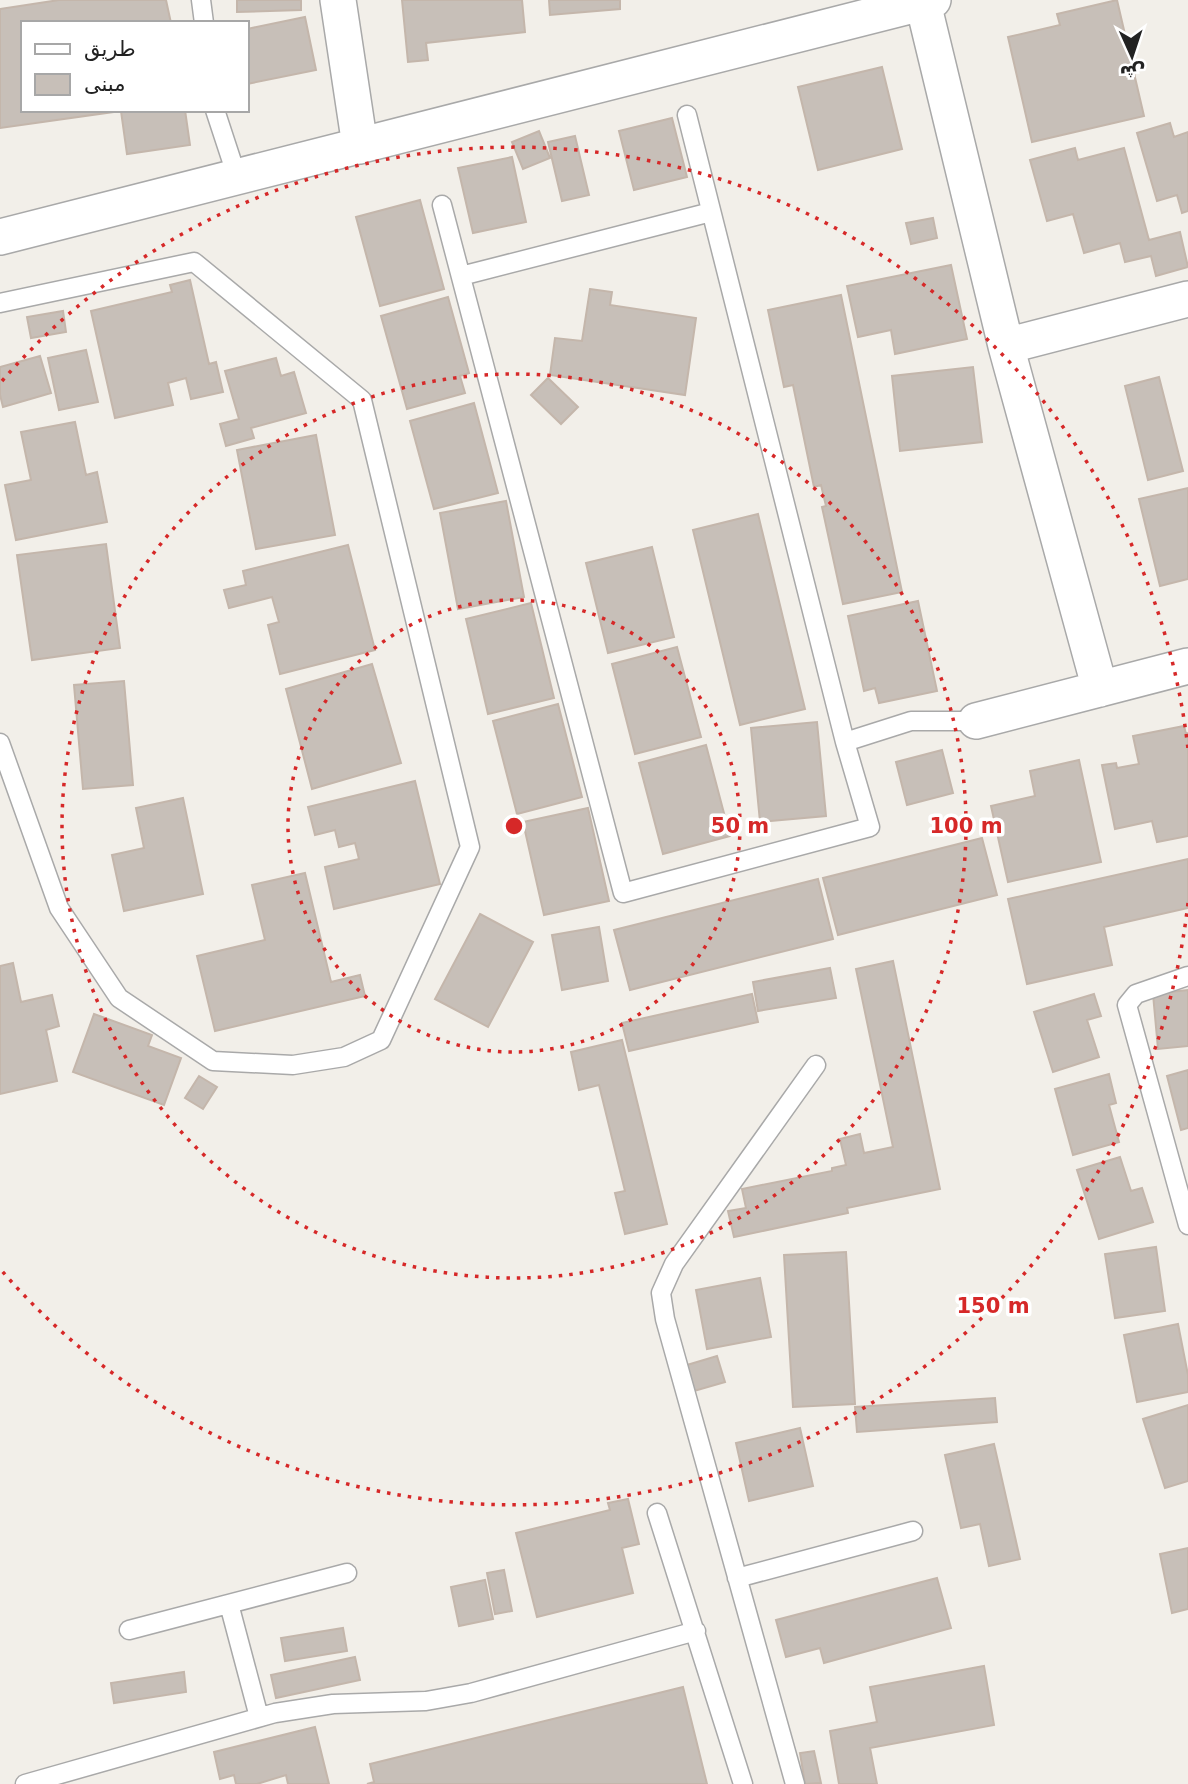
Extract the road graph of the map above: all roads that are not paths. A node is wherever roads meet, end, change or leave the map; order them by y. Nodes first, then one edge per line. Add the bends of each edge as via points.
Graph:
1 (201, 0) edge
2 (338, 0) edge
3 (928, 1) edge
4 (204, 21) edge
5 (216, 112) edge
6 (687, 115) dead end
7 (360, 145) junction
8 (237, 177) junction
9 (442, 205) dead end
10 (711, 212) junction
11 (0, 237) edge
12 (461, 276) junction
13 (1188, 299) edge
14 (0, 303) edge
15 (1006, 346) junction
16 (1188, 666) edge
17 (1100, 689) junction
18 (976, 721) joint
19 (845, 742) junction
20 (0, 743) edge
21 (1188, 976) edge
22 (816, 1065) dead end
23 (1188, 1225) edge
24 (657, 1513) dead end
25 (913, 1531) dead end
26 (348, 1573) dead end
27 (737, 1578) junction
28 (229, 1604) junction
29 (129, 1630) dead end
30 (696, 1631) junction
31 (259, 1717) junction
32 (25, 1784) edge
33 (743, 1784) edge
34 (794, 1784) edge

1 - 4 lane
2 - 7 street
3 - 7 street
3 - 15 street
5 - 8 lane
6 - 10 lane
7 - 8 street
8 - 11 street
9 - 12 lane
10 - 12 lane
10 - 19 lane
12 - 19 lane via 623,894 870,827
13 - 15 street
14 - 20 lane via 194,262 362,400 470,847 381,1040 344,1057 293,1065 213,1062 119,998 59,908
15 - 17 street
16 - 17 street
17 - 18 street
18 - 19 lane via 911,721
21 - 23 lane via 1136,994 1127,1005
22 - 27 lane via 674,1264 661,1293
24 - 30 lane
25 - 27 lane
26 - 28 lane
27 - 34 lane
28 - 29 lane
28 - 31 lane
30 - 31 lane via 471,1693 426,1701 333,1704
30 - 33 lane
31 - 32 lane

